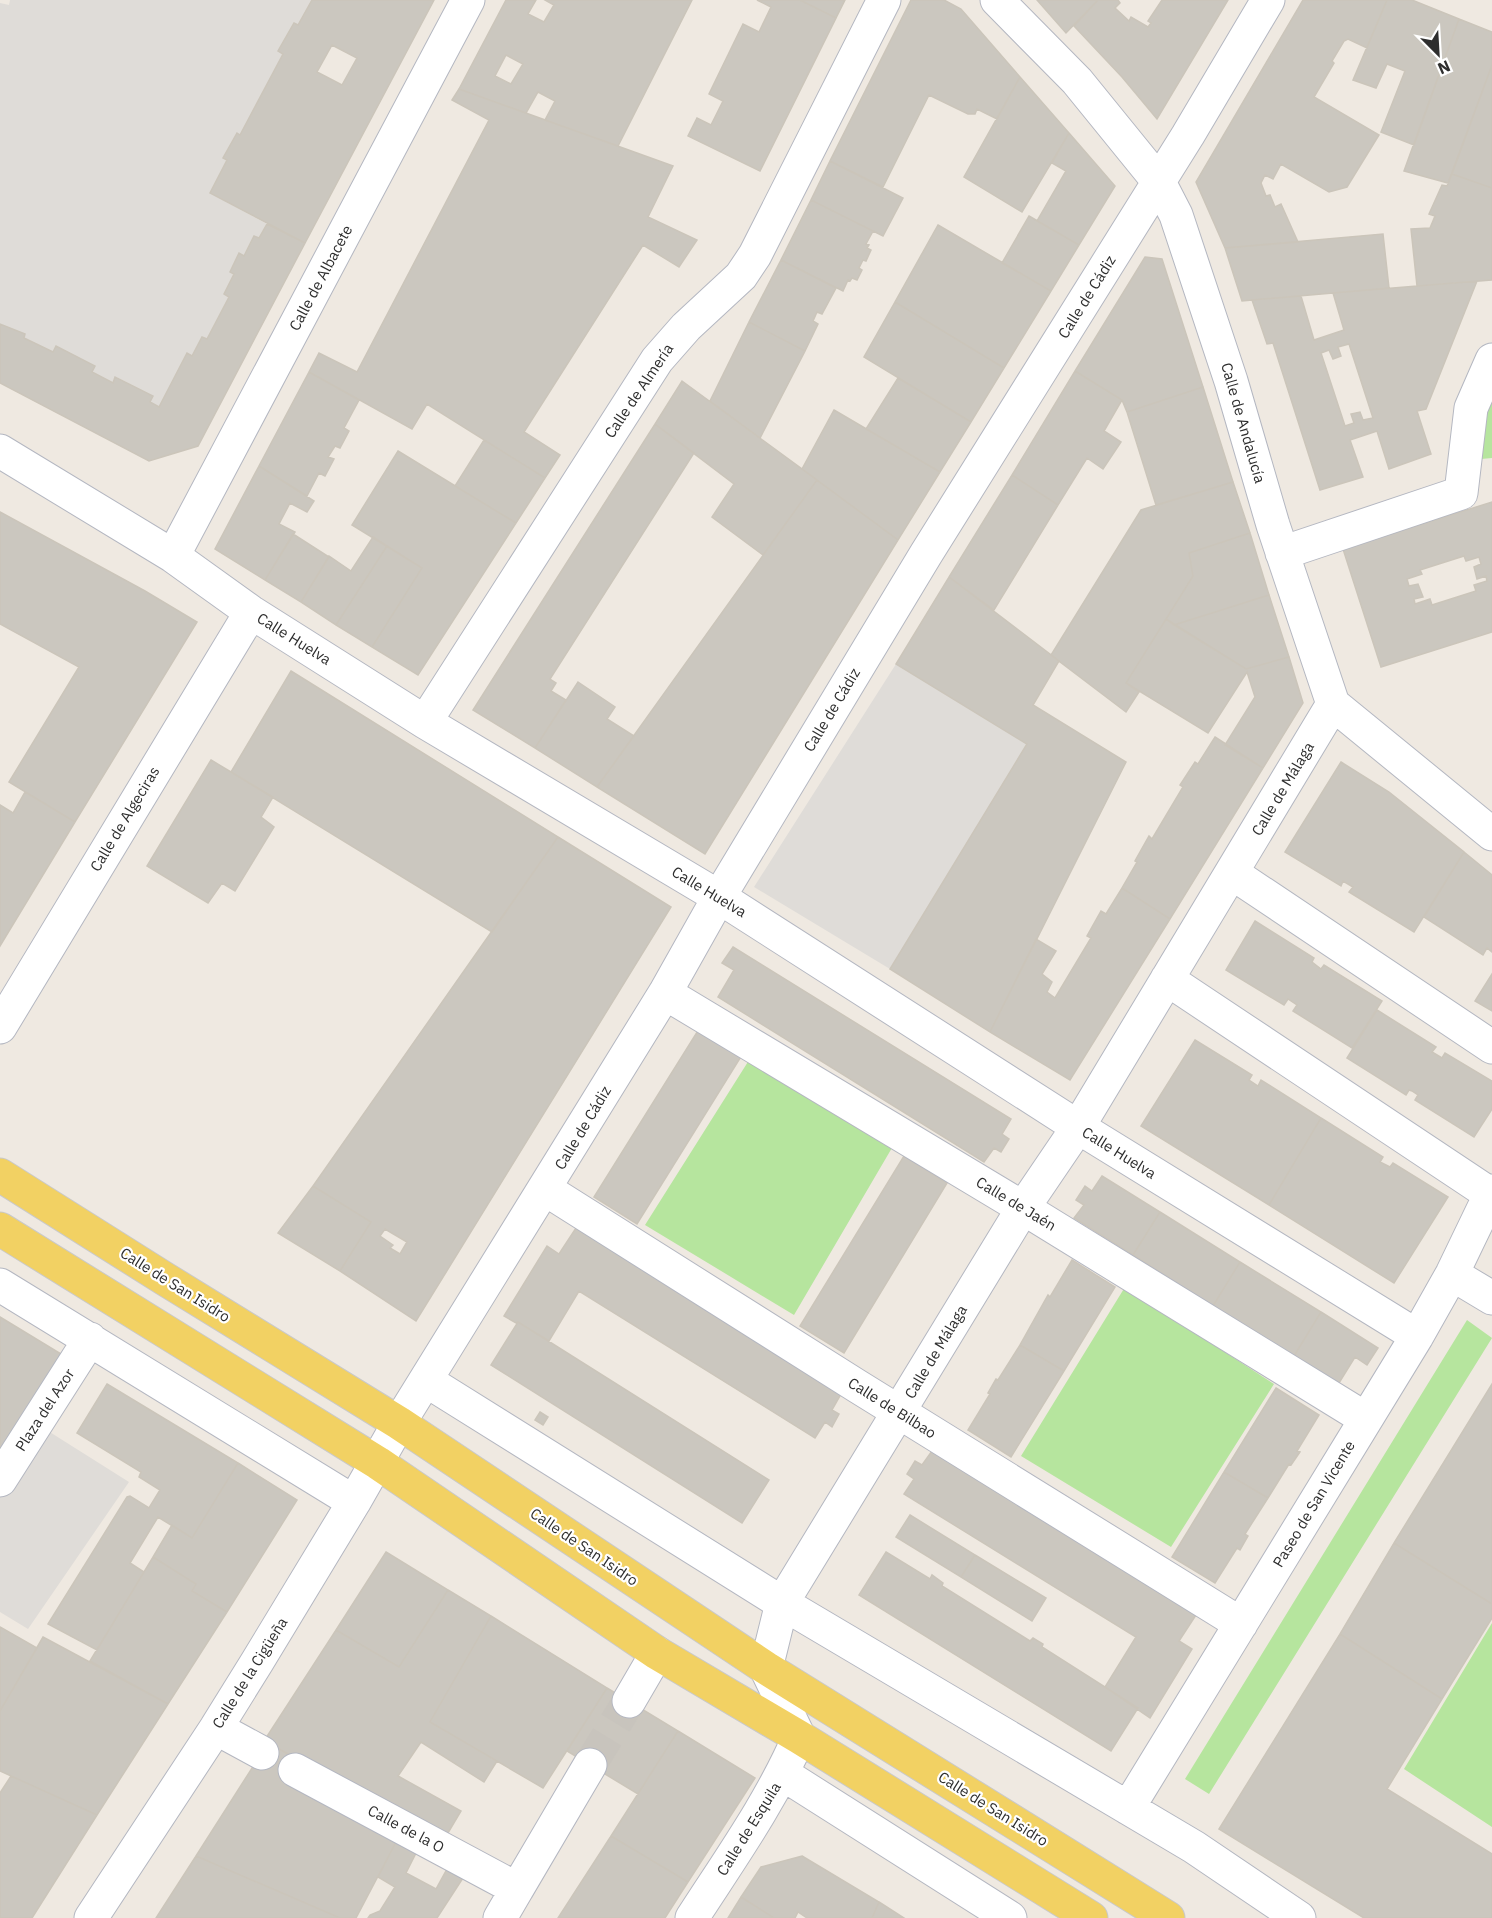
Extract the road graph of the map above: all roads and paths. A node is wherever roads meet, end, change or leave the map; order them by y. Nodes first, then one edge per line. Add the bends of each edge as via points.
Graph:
1 (468, 0) edge
2 (884, 0) edge
3 (997, 0) edge
4 (1269, 0) edge
5 (1159, 182) junction
6 (1492, 360) edge
7 (0, 451) edge
8 (1282, 553) junction
9 (173, 556) junction
10 (251, 612) junction
11 (1333, 704) junction
12 (425, 722) junction
13 (1492, 834) edge
14 (1232, 873) junction
15 (719, 897) junction
16 (1167, 979) junction
17 (665, 993) junction
18 (0, 1027) edge
19 (1492, 1047) edge
20 (1078, 1127) junction
21 (0, 1175) edge
22 (545, 1189) junction
23 (1491, 1193) edge
24 (1023, 1208) junction
25 (0, 1229) edge
26 (1452, 1274) junction
27 (0, 1285) edge
28 (1492, 1298) edge
29 (1416, 1336) junction
30 (90, 1339) junction
31 (427, 1381) junction
32 (900, 1413) junction
33 (1366, 1419) junction
34 (399, 1423) junction
35 (378, 1463) junction
36 (0, 1480) edge
37 (354, 1502) junction
38 (782, 1603) junction
39 (1241, 1624) junction
40 (657, 1653) junction
41 (766, 1668) junction
42 (629, 1701) tunnel mouth
43 (216, 1728) junction
44 (799, 1737) junction
45 (262, 1753) dead end
46 (590, 1765) tunnel mouth
47 (295, 1770) dead end
48 (783, 1774) junction
49 (1128, 1808) junction
50 (517, 1889) junction
51 (1006, 1917) edge
52 (92, 1918) edge
53 (500, 1918) edge
54 (692, 1918) edge
55 (1092, 1918) edge
56 (1168, 1918) edge
57 (1299, 1918) edge

1 - 9 street, Calle de Albacete
2 - 12 street, Calle de Almería via 755,255 741,276 657,360
3 - 5 street, Calle de Andalucía via 1077,81
4 - 5 street, Calle de Cádiz
5 - 8 street, Calle de Andalucía via 1176,215
5 - 15 street, Calle de Cádiz
6 - 8 street via 1471,408 1461,493
7 - 9 street, Calle Huelva
8 - 11 street, Calle de Andalucía
9 - 10 street, Calle Huelva
10 - 12 street, Calle Huelva
10 - 18 street, Calle de Algeciras
11 - 13 street
11 - 14 street, Calle de Málaga
12 - 15 street, Calle Huelva
14 - 16 street, Calle de Málaga
14 - 19 street
15 - 17 street, Calle de Cádiz
15 - 20 street, Calle Huelva
16 - 20 street, Calle de Málaga
16 - 23 street, Paseo de San Vicente
17 - 22 street, Calle de Cádiz
17 - 24 street, Calle de Jaén
20 - 24 street, Calle de Málaga
20 - 29 street, Calle Huelva
21 - 34 main road, Calle de San Isidro
22 - 31 street, Calle de Cádiz
22 - 32 street, Calle de Bilbao
23 - 26 street, Paseo de San Vicente
24 - 32 street, Calle de Málaga
24 - 33 street, Calle de Jaén
25 - 35 main road
26 - 28 street
26 - 29 street, Paseo de San Vicente
27 - 30 street
29 - 33 street, Paseo de San Vicente
30 - 36 street, Plaza del Azor
30 - 37 street
31 - 34 street, Calle de Cádiz
31 - 38 street
32 - 38 street, Calle de Málaga
32 - 39 street, Calle de Bilbao
33 - 39 street, Paseo de San Vicente
34 - 35 street, Calle de la Cigüeña
34 - 41 main road, Calle de San Isidro
35 - 37 street, Calle de la Cigüeña
35 - 40 main road
37 - 43 street, Calle de la Cigüeña
38 - 41 street, Calle de Málaga
38 - 49 street
39 - 49 street, Paseo de San Vicente
40 - 42 street
40 - 44 main road
41 - 44 street
41 - 56 main road, Calle de San Isidro
43 - 45 street
43 - 52 street, Calle de la Cigüeña
44 - 48 street, Calle de Esquila
44 - 55 main road
46 - 50 street
47 - 50 street, Calle de la O
48 - 51 street
48 - 54 street, Calle de Esquila
49 - 57 street
50 - 53 street

